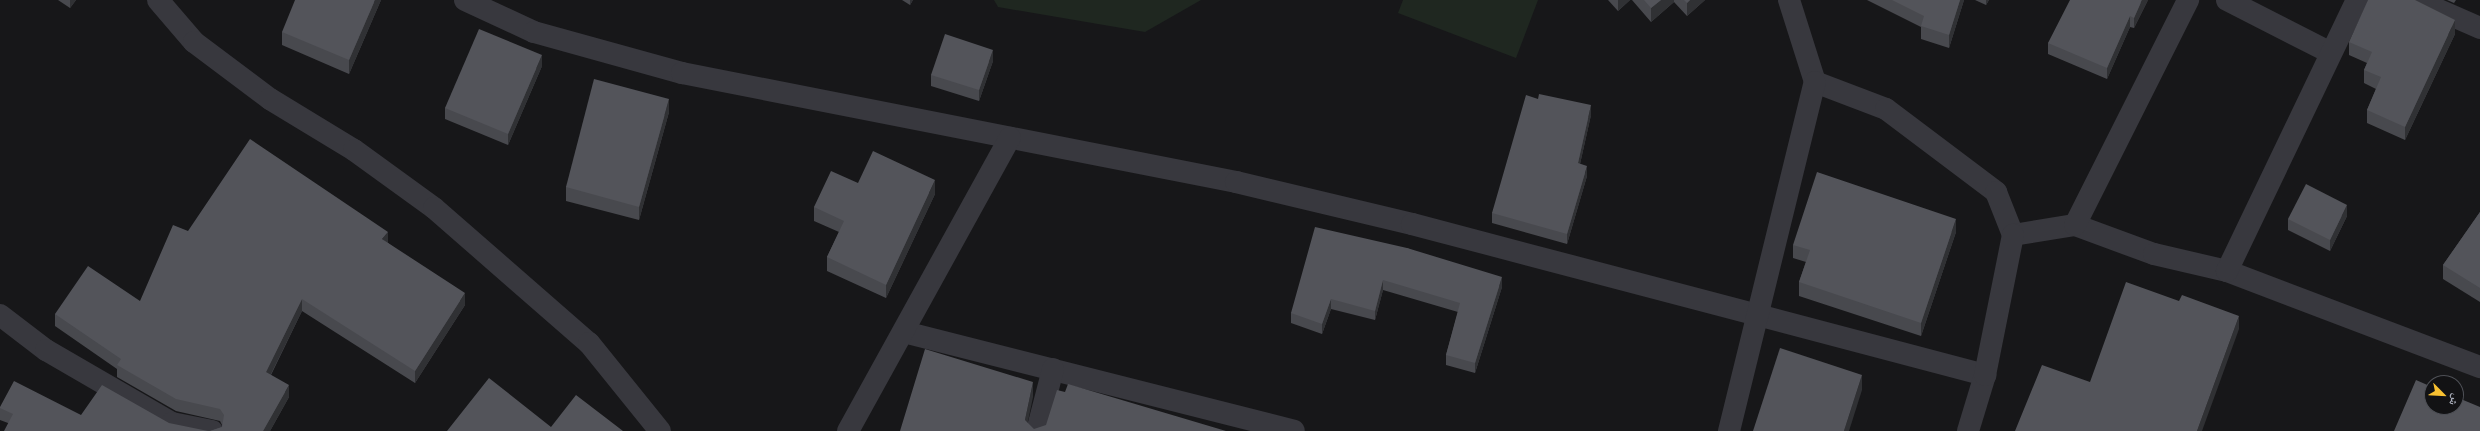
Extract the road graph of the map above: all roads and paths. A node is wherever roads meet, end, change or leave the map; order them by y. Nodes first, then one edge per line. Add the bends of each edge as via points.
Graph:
1 (158, 0) edge
2 (465, 0) edge
3 (1789, 0) edge
4 (2188, 0) edge
5 (2227, 0) edge
6 (2357, 0) edge
7 (2416, 0) edge
8 (2480, 28) edge
9 (2329, 52) junction
10 (1815, 82) junction
11 (1010, 138) junction
12 (2076, 225) junction
13 (2013, 235) junction
14 (2227, 271) junction
15 (0, 315) edge
16 (1756, 315) junction
17 (904, 332) junction
18 (2480, 367) edge
19 (1053, 369) junction
20 (1985, 375) junction
21 (1261, 427) edge
22 (212, 431) edge
23 (660, 431) edge
24 (848, 431) edge
25 (1036, 431) edge
26 (1294, 431) edge
27 (1729, 431) edge
28 (1968, 431) edge

1 - 23 street via 194,42 270,99 354,150 434,208 590,343
2 - 11 street via 534,32 682,73
3 - 10 street
4 - 12 street
5 - 9 street
6 - 9 street
7 - 8 street
9 - 14 street
10 - 13 street via 1886,109 1996,192
10 - 16 street
11 - 16 street via 1244,184
11 - 17 street
12 - 13 street
12 - 14 street via 2154,254
13 - 20 street
14 - 18 street
15 - 22 street via 46,350 172,423
16 - 20 street
16 - 27 street
17 - 19 street
17 - 24 street
19 - 21 street
19 - 25 street
20 - 28 street
21 - 26 street

